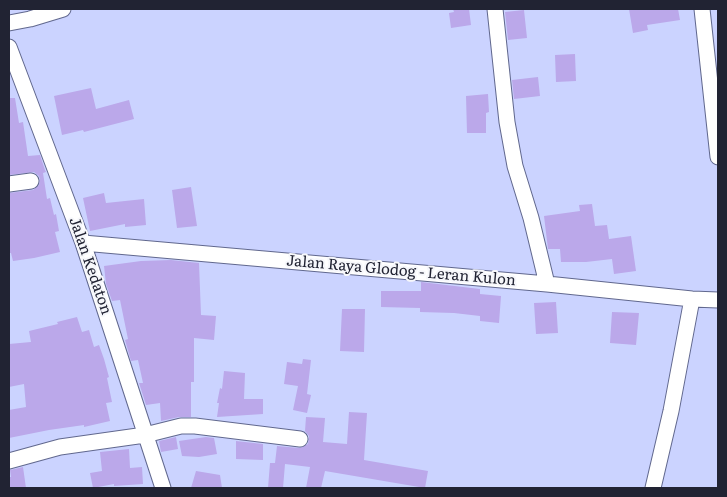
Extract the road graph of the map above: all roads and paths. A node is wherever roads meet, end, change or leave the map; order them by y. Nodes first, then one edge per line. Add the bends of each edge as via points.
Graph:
1 (63, 9) edge
2 (495, 9) edge
3 (702, 9) edge
4 (9, 23) edge
5 (9, 47) edge
6 (718, 157) edge
7 (31, 181) dead end
8 (9, 184) edge
9 (83, 243) junction
10 (547, 284) junction
11 (692, 299) junction
12 (718, 300) edge
13 (145, 435) junction
14 (300, 439) dead end
15 (9, 461) edge
16 (163, 488) edge
17 (653, 488) edge

1 - 4 street
2 - 10 street via 515,166
3 - 6 street
5 - 9 street, Jalan Kedaton
7 - 8 street
9 - 10 street, Jalan Raya Glodog - Leran Kulon
9 - 13 street, Jalan Kedaton
10 - 11 street, Jalan Raya Glodog - Leran Kulon
11 - 12 street, Jalan Raya Glodog - Leran Kulon
11 - 17 street
13 - 14 street via 195,426
13 - 15 street via 60,447
13 - 16 street, Jalan Kedaton

